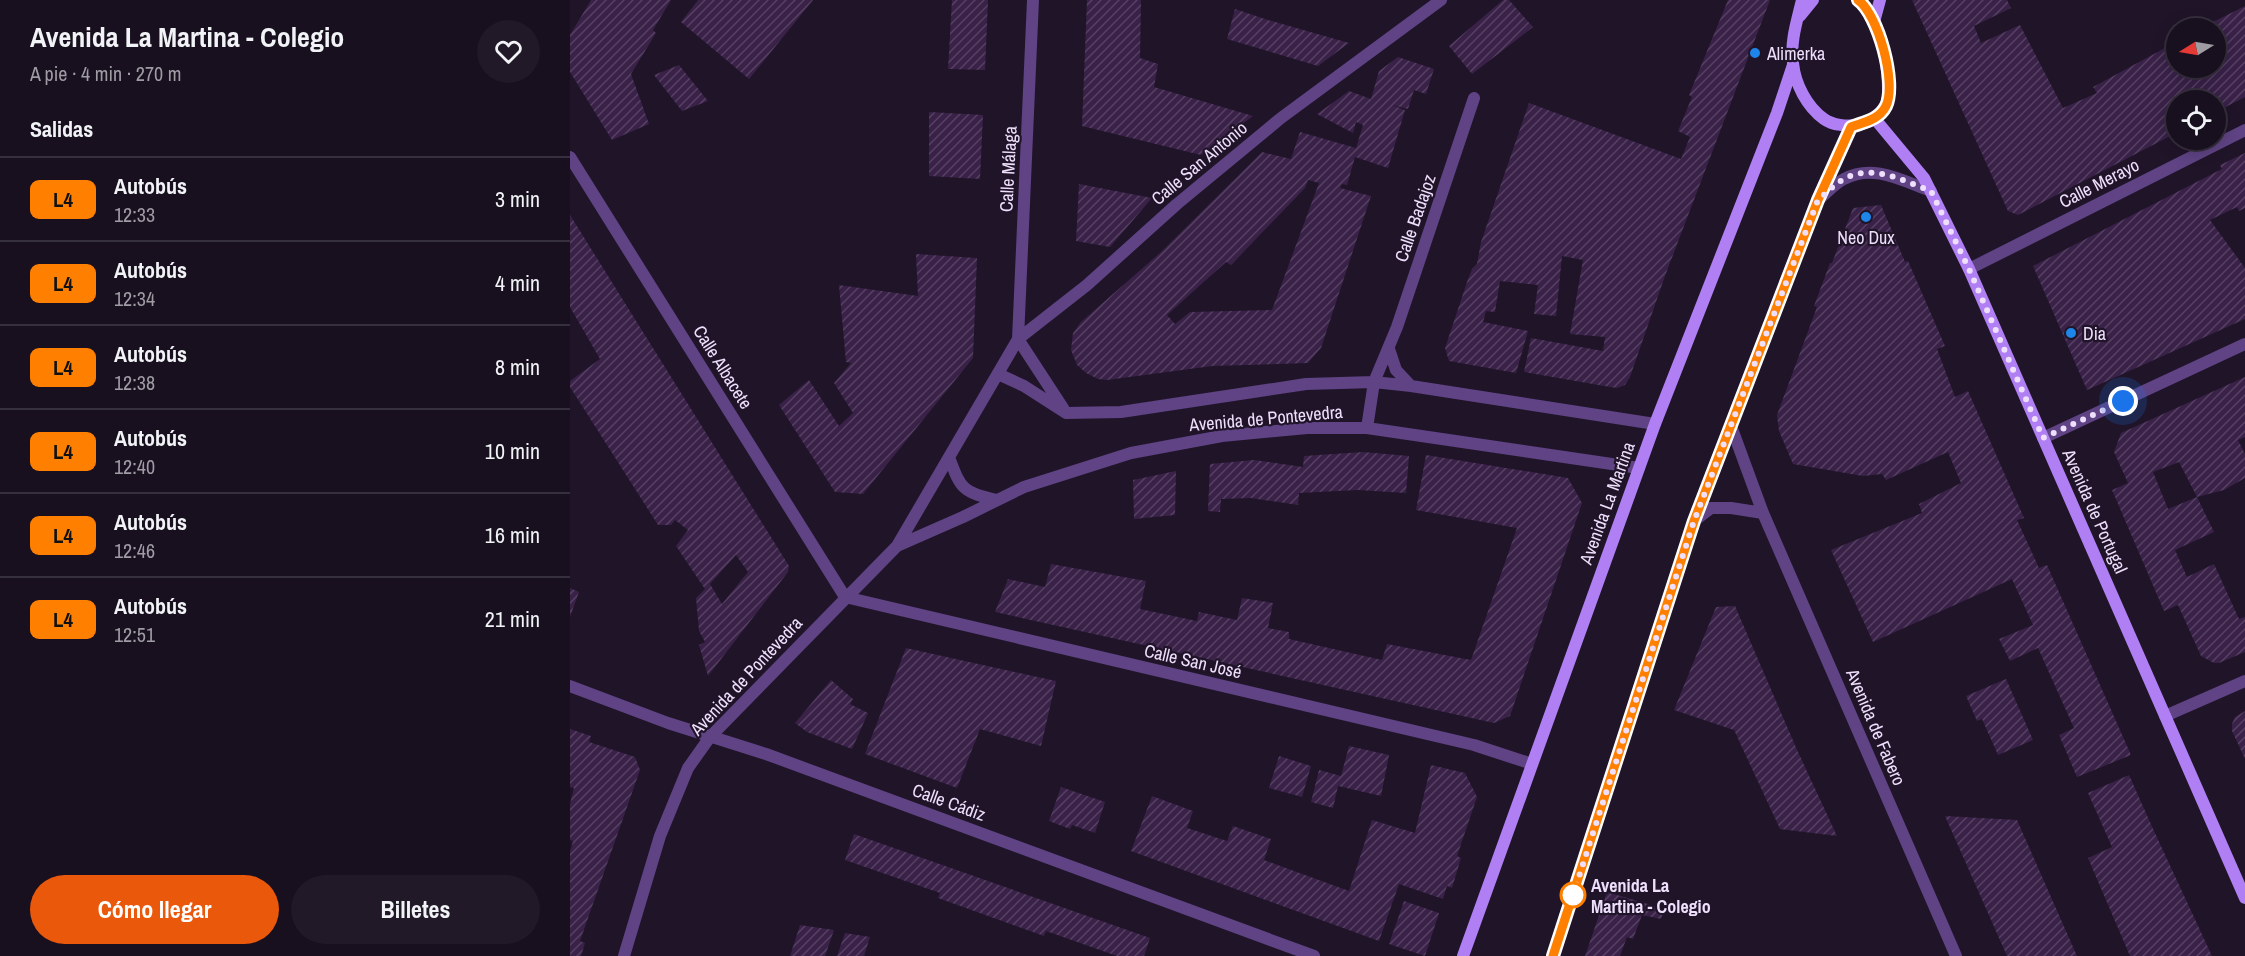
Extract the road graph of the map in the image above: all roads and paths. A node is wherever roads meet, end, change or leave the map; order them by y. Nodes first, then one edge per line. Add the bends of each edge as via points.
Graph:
1 (1033, 0) edge
2 (1441, 0) edge
3 (1802, 0) edge
4 (1813, 0) edge
5 (1858, 0) edge
6 (1880, 0) edge
7 (1797, 20) junction
8 (1874, 22) junction
9 (1793, 65) junction
10 (1474, 98) dead end
11 (1875, 119) junction
12 (1851, 127) junction
13 (2245, 130) edge
14 (570, 157) edge
15 (1931, 191) junction
16 (1818, 200) junction
17 (1969, 269) junction
18 (1018, 339) junction
19 (2245, 344) edge
20 (1389, 349) junction
21 (998, 374) junction
22 (1374, 382) junction
23 (1411, 386) junction
24 (1066, 413) junction
25 (1654, 424) junction
26 (1731, 426) junction
27 (1366, 428) junction
28 (2043, 438) junction
29 (949, 457) junction
30 (1640, 468) junction
31 (997, 500) junction
32 (1763, 513) junction
33 (1694, 521) junction
34 (897, 546) junction
35 (845, 597) junction
36 (2245, 681) edge
37 (570, 686) edge
38 (2165, 716) junction
39 (710, 737) junction
40 (1532, 764) junction
41 (2245, 898) edge
42 (624, 956) edge
43 (1314, 956) edge
44 (1463, 956) edge
45 (1553, 956) edge
46 (1956, 956) edge

1 - 18 street, Calle Málaga
2 - 18 street, Calle San Antonio via 1281,118 1087,285
3 - 7 street
4 - 7 street
5 - 8 street
6 - 8 street
7 - 9 street via 1792,40
8 - 11 street via 1885,51 1888,81 1886,105
9 - 12 street via 1809,104 1825,120
9 - 25 street, Avenida La Martina
10 - 20 street, Calle Badajoz
11 - 12 street
11 - 15 street, Avenida de Portugal
12 - 16 street
13 - 17 street, Calle Merayo
14 - 35 street, Calle Albacete
15 - 16 street via 1887,174 1861,173 1843,179
15 - 17 street, Avenida de Portugal
16 - 26 street
17 - 28 street, Avenida de Portugal
18 - 21 street, Calle San Antonio
18 - 24 street
19 - 28 street
20 - 22 street, Calle Badajoz
20 - 23 street via 1396,370
21 - 24 street
21 - 29 street, Avenida de Pontevedra
22 - 23 street, Avenida de Pontevedra
22 - 24 street, Avenida de Pontevedra via 1306,384 1121,412
22 - 27 street, Avenida de Pontevedra
23 - 25 street, Avenida de Pontevedra
25 - 30 street, Avenida La Martina
26 - 32 street, Avenida de Fabero
26 - 33 street
27 - 30 street, Avenida de Pontevedra
27 - 31 street, Avenida de Pontevedra via 1307,428 1222,436 1131,453 1024,487
28 - 38 street, Avenida de Portugal
29 - 31 street via 957,481 970,493
29 - 34 street, Avenida de Pontevedra
30 - 40 street, Avenida La Martina
31 - 34 street, Avenida de Pontevedra
32 - 33 street via 1712,508
32 - 46 street, Avenida de Fabero
33 - 45 street
34 - 35 street, Avenida de Pontevedra
35 - 39 street, Avenida de Pontevedra
35 - 40 street, Calle San José via 1474,745
36 - 38 street
37 - 39 street, Calle Cádiz
38 - 41 street, Avenida de Portugal
39 - 42 street, Avenida de Pontevedra via 688,768 660,836
39 - 43 street, Calle Cádiz via 766,754
40 - 44 street, Avenida La Martina

